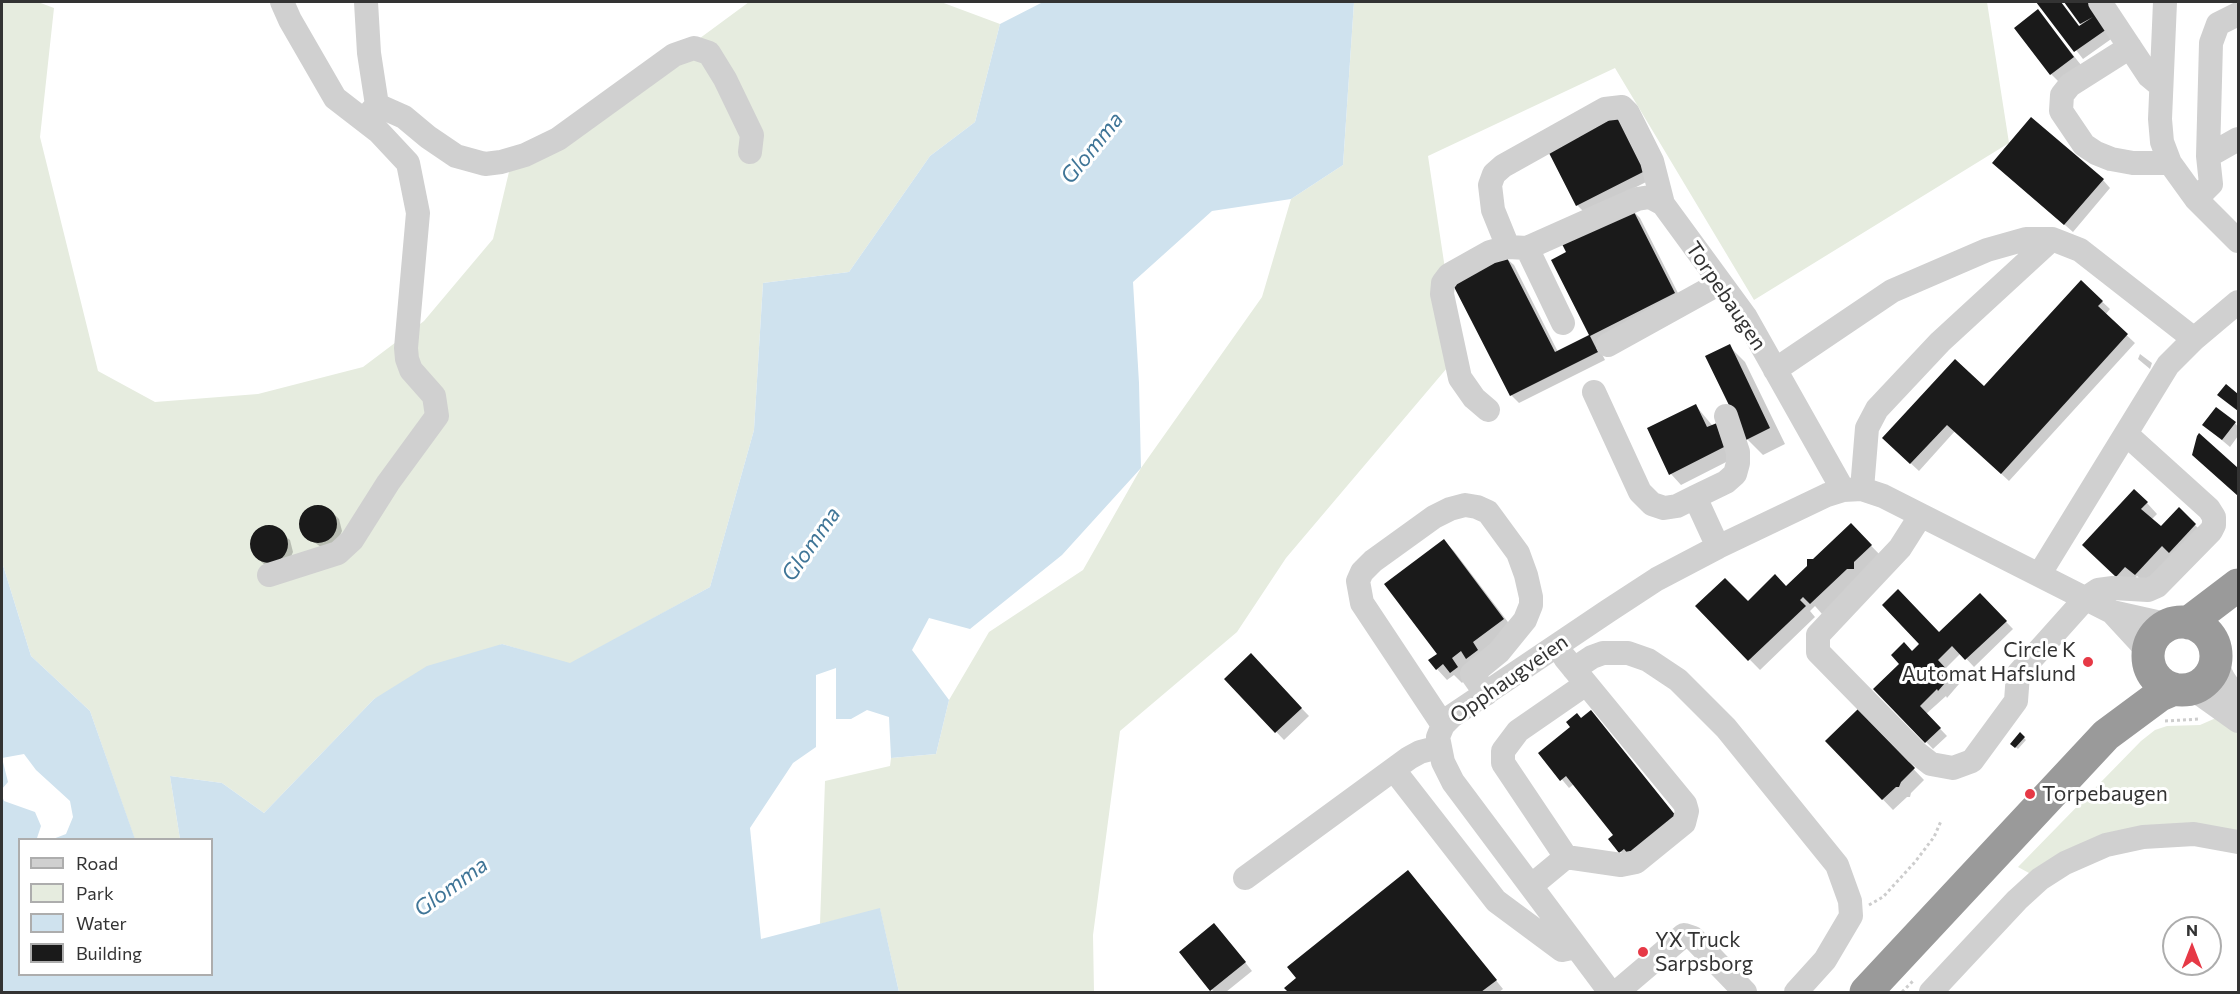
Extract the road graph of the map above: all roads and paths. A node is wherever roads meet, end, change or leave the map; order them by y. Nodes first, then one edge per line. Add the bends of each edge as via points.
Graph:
1 (282, 2) edge
2 (366, 2) edge
3 (2100, 2) edge
4 (2165, 2) edge
5 (2238, 14) edge
6 (2130, 47) junction
7 (2161, 86) junction
8 (370, 112) junction
9 (2238, 139) edge
10 (750, 152) dead end
11 (2208, 156) junction
12 (2170, 163) junction
13 (2196, 199) junction
14 (1663, 204) junction
15 (2052, 239) junction
16 (2238, 241) edge
17 (1518, 248) junction
18 (1720, 283) junction
19 (2238, 302) edge
20 (1563, 323) dead end
21 (2194, 339) junction
22 (1608, 345) dead end
23 (1775, 370) junction
24 (1594, 392) dead end
25 (1488, 410) dead end
26 (1726, 416) dead end
27 (2126, 434) junction
28 (1852, 489) junction
29 (1695, 497) junction
30 (1921, 515) junction
31 (1718, 547) junction
32 (269, 575) dead end
33 (2039, 575) junction
34 (2238, 585) edge
35 (2086, 598) junction
36 (2238, 608) edge
37 (2112, 612) junction
38 (2179, 624) junction
39 (1556, 646) junction
40 (2215, 654) junction
41 (2149, 656) junction
42 (1580, 677) junction
43 (2182, 689) junction
44 (1486, 694) junction
45 (2238, 700) edge
46 (2208, 716) dead end
47 (2238, 721) edge
48 (2157, 724) dead end
49 (2106, 735) junction
50 (1441, 736) junction
51 (1394, 771) junction
52 (1941, 821) dead end
53 (2238, 842) edge
54 (1566, 857) junction
55 (1245, 878) dead end
56 (1530, 886) junction
57 (1851, 916) junction
58 (1576, 947) junction
59 (1602, 989) edge
60 (1746, 993) edge
61 (1796, 993) edge
62 (1866, 993) edge
63 (1931, 993) edge

1 - 8 street via 335,98
2 - 8 street
3 - 6 street
4 - 7 street
5 - 11 street via 2218,24 2211,43
6 - 7 street via 2149,76
6 - 12 street via 2070,85 2062,95 2061,111 2084,145 2096,153 2133,164
7 - 12 street via 2162,142
8 - 10 street via 404,117 456,156 485,164 501,162 549,145 674,55 694,48 709,53 725,79 752,135
8 - 32 street via 379,132 408,164 418,213 407,359 411,370 434,396 437,416 352,540 338,553
9 - 11 street
11 - 13 street via 2211,184
12 - 13 street
13 - 16 street
14 - 17 street via 1650,197 1637,199
14 - 17 street via 1652,161 1628,112 1622,107 1605,109 1494,174 1490,186 1493,210
14 - 18 street, Torpebaugen
15 - 21 street via 2080,250
15 - 23 street via 2025,239 1987,250 1892,291
15 - 28 street via 1940,342 1877,409 1867,428
17 - 20 street
17 - 25 street via 1490,252 1449,275 1443,283 1446,317 1460,378
18 - 22 street
18 - 23 street, Torpebaugen
19 - 21 street
21 - 27 street via 2168,365
23 - 28 street, Torpebaugen
24 - 29 street via 1640,492 1652,504 1664,508
26 - 29 street via 1738,452 1735,474
27 - 33 street
27 - 35 street via 2209,509 2214,525 2157,586 2148,590 2098,590
28 - 30 street via 1883,496
28 - 31 street, Opphaugveien via 1827,495
29 - 31 street
30 - 33 street
30 - 35 street via 1900,548 1818,635 1818,652 1931,764 1953,768 1972,761 2016,701 2018,674
31 - 39 street, Opphaugveien via 1657,579
33 - 35 street
34 - 38 highway
35 - 37 street
36 - 40 highway
37 - 38 street
37 - 41 street
38 - 40 highway via 2204,630
38 - 41 highway via 2154,637
39 - 42 street
39 - 44 street, Opphaugveien
40 - 43 highway via 2207,679
40 - 45 street via 2223,678
41 - 43 highway via 2158,680
41 - 49 highway
42 - 54 street via 1518,732 1503,751 1503,763
42 - 54 street via 1685,804 1687,817 1636,862 1621,866
42 - 57 street via 1592,657 1628,653 1648,660 1678,680 1726,728 1837,865 1850,901
43 - 47 street via 2203,696
43 - 49 highway via 2160,695
44 - 50 street, Opphaugveien
44 - 50 street via 1472,674 1498,652 1524,620 1531,597 1518,553 1488,512 1465,505 1434,517 1373,561 1358,581 1362,603
46 - 48 path via 2196,721
49 - 62 highway
50 - 51 street
50 - 56 street, Opphaugveien via 1443,762 1453,782
51 - 55 street
51 - 58 street via 1496,901 1562,950
52 - 57 path via 1915,862 1883,897
53 - 63 street via 2194,834 2143,837 2106,845 2065,863 2017,900
54 - 56 street
56 - 58 street, Opphaugveien
57 - 61 street via 1825,960
58 - 59 street, Opphaugveien
59 - 60 street via 1684,934 1693,938

